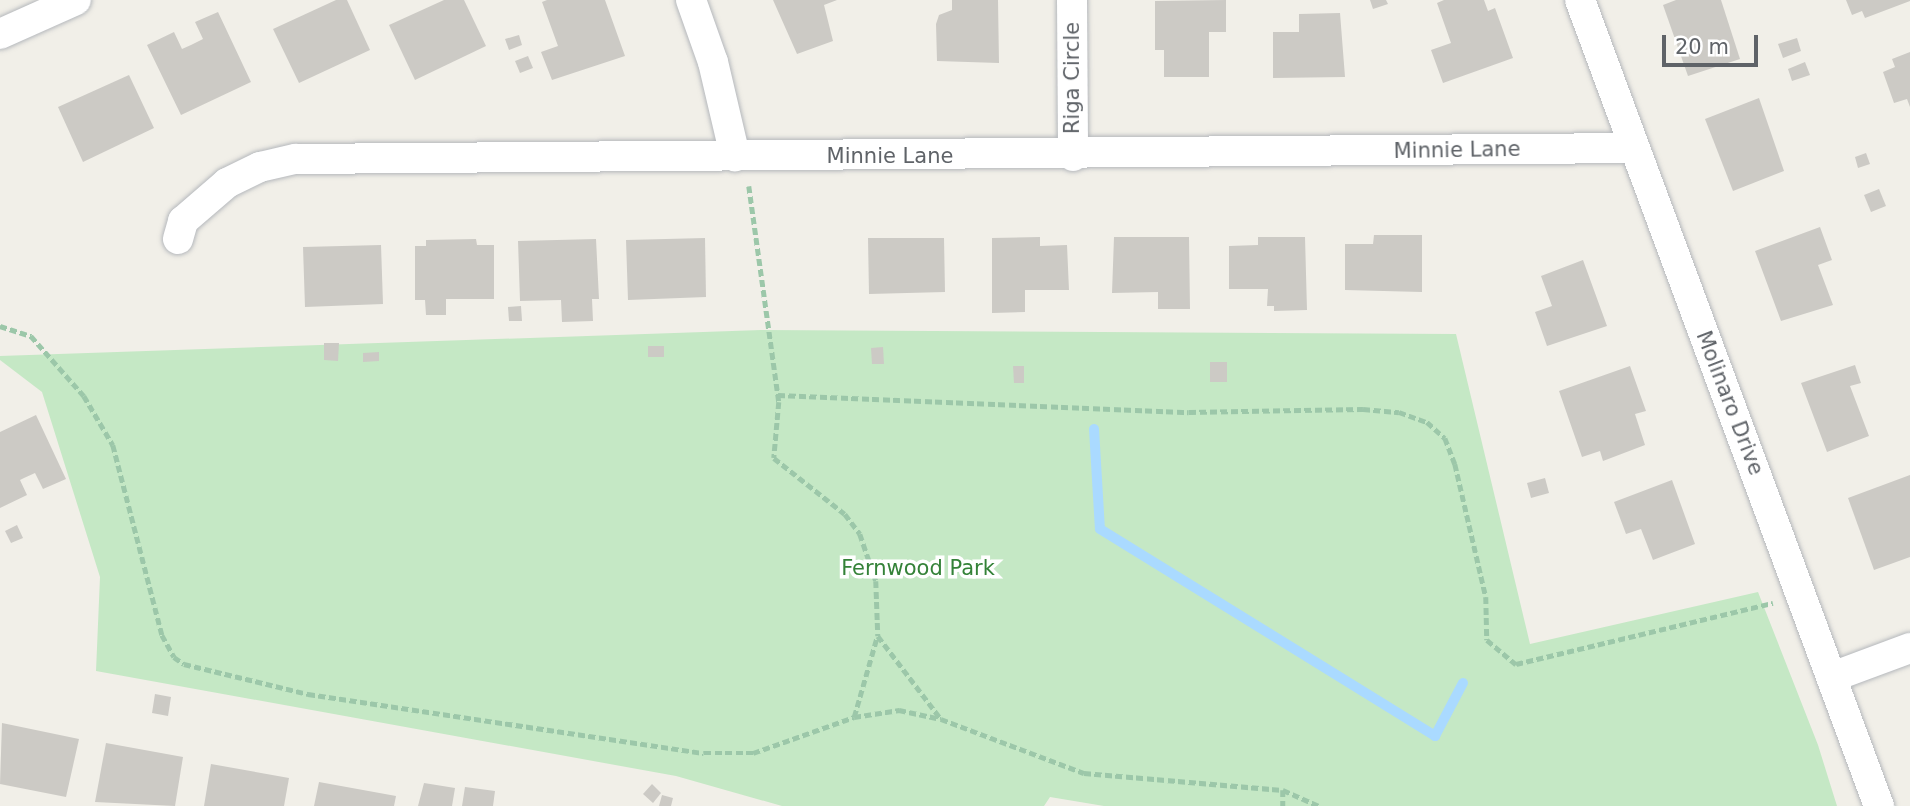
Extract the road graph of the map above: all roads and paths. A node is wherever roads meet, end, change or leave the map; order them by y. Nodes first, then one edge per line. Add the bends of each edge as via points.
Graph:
1 (76, 0) edge
2 (691, 0) edge
3 (1072, 0) edge
4 (1580, 0) edge
5 (0, 34) edge
6 (1634, 148) junction
7 (1073, 156) junction
8 (741, 157) junction
9 (178, 239) dead end
10 (0, 326) edge
11 (778, 395) junction
12 (1802, 597) junction
13 (878, 636) junction
14 (1910, 648) edge
15 (1832, 677) junction
16 (853, 717) junction
17 (941, 719) junction
18 (1283, 789) junction
19 (1283, 806) edge
20 (1319, 806) edge
21 (1879, 806) edge

1 - 5 street
2 - 8 street
3 - 7 street, Riga Circle
4 - 6 street, Molinaro Drive
6 - 7 street, Minnie Lane
6 - 12 street, Molinaro Drive
7 - 8 street, Minnie Lane
8 - 9 street, Minnie Lane via 296,159 260,167 227,183 183,221
8 - 11 path
10 - 16 path via 31,336 85,396 114,444 162,635 174,657 184,664 308,694 704,753 774,748
11 - 12 path via 1189,412 1363,409 1399,412 1427,422 1445,438 1455,464 1486,597 1487,640 1516,664
11 - 13 path via 774,458 845,514 860,534 876,581
12 - 15 street, Molinaro Drive
13 - 16 path
13 - 17 path
14 - 15 street
15 - 21 street, Molinaro Drive
16 - 17 path via 899,710
17 - 18 path via 1084,773
18 - 19 path
18 - 20 path

